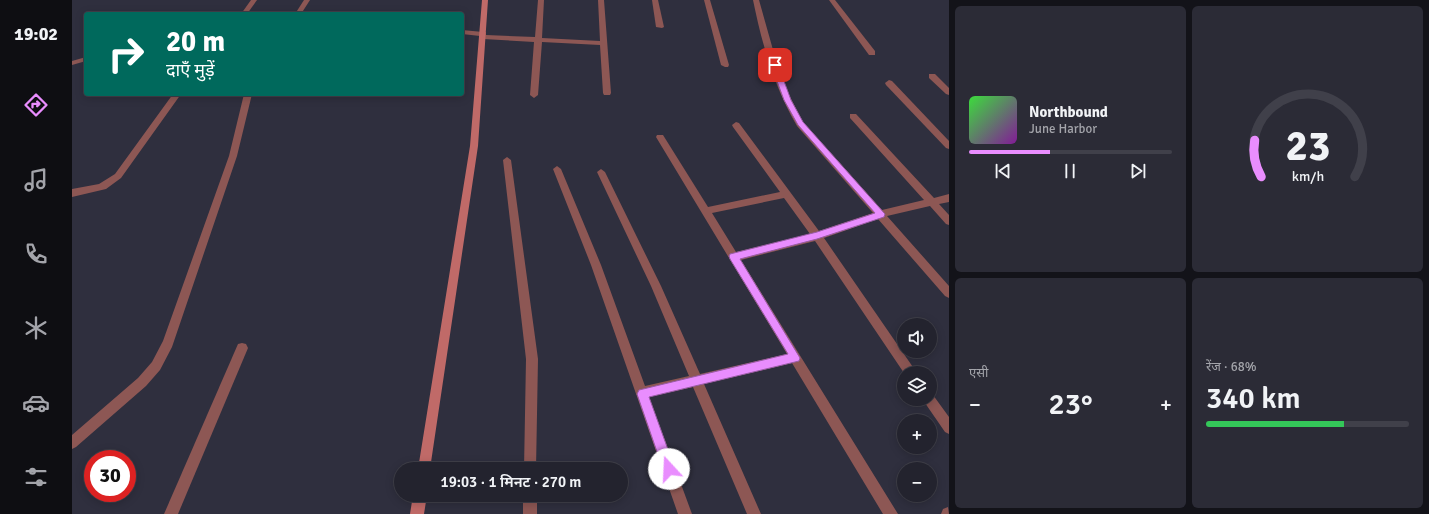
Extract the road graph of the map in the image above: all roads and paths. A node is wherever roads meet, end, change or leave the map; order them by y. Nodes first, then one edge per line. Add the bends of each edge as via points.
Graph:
1 (254, 0) edge
2 (307, 0) edge
3 (485, 0) edge
4 (541, 0) edge
5 (601, 0) edge
6 (655, 0) edge
7 (707, 0) edge
8 (756, 0) edge
9 (832, 0) edge
10 (245, 12) edge
11 (299, 12) edge
12 (660, 27) dead end
13 (464, 32) edge
14 (483, 35) junction
15 (538, 41) junction
16 (604, 43) junction
17 (872, 53) dead end
18 (84, 60) edge
19 (72, 63) edge
20 (725, 65) dead end
21 (932, 76) dead end
22 (889, 83) dead end
23 (949, 92) edge
24 (607, 93) dead end
25 (534, 95) dead end
26 (176, 96) edge
27 (248, 96) edge
28 (854, 116) dead end
29 (736, 126) dead end
30 (660, 136) dead end
31 (949, 146) edge
32 (507, 160) dead end
33 (557, 169) dead end
34 (601, 172) dead end
35 (72, 193) edge
36 (786, 194) junction
37 (949, 198) edge
38 (932, 202) junction
39 (706, 211) junction
40 (881, 214) junction
41 (949, 221) edge
42 (817, 236) junction
43 (734, 256) junction
44 (949, 293) edge
45 (242, 348) dead end
46 (795, 358) junction
47 (906, 366) edge
48 (697, 382) junction
49 (642, 394) junction
50 (934, 406) edge
51 (949, 428) edge
52 (72, 443) edge
53 (425, 462) edge
54 (530, 462) edge
55 (419, 502) edge
56 (530, 502) edge
57 (171, 514) edge
58 (417, 514) edge
59 (530, 514) edge
60 (685, 514) edge
61 (754, 514) edge
62 (891, 514) edge

1 - 10 street
2 - 11 street
3 - 14 main road
4 - 15 street
5 - 16 street
6 - 12 street
7 - 20 street
8 - 40 street via 763,32 791,109 800,124
9 - 17 street
13 - 14 street
14 - 15 street
14 - 53 main road via 474,146
15 - 16 street
15 - 25 street
16 - 24 street
18 - 19 street
21 - 23 street
22 - 31 street
26 - 35 street via 110,184
27 - 52 street via 231,163 168,343 156,366 142,382
28 - 38 street
29 - 36 street
30 - 39 street
32 - 54 street via 530,330
33 - 49 street via 596,265
34 - 48 street via 656,286
36 - 39 street
36 - 42 street
37 - 38 street
38 - 40 street
38 - 41 street
39 - 43 street
40 - 42 street
40 - 44 street
42 - 43 street
42 - 47 street
43 - 46 street
45 - 57 street
46 - 48 street
46 - 62 street
48 - 49 street
48 - 61 street
49 - 60 street
50 - 51 street
55 - 58 main road
56 - 59 street

